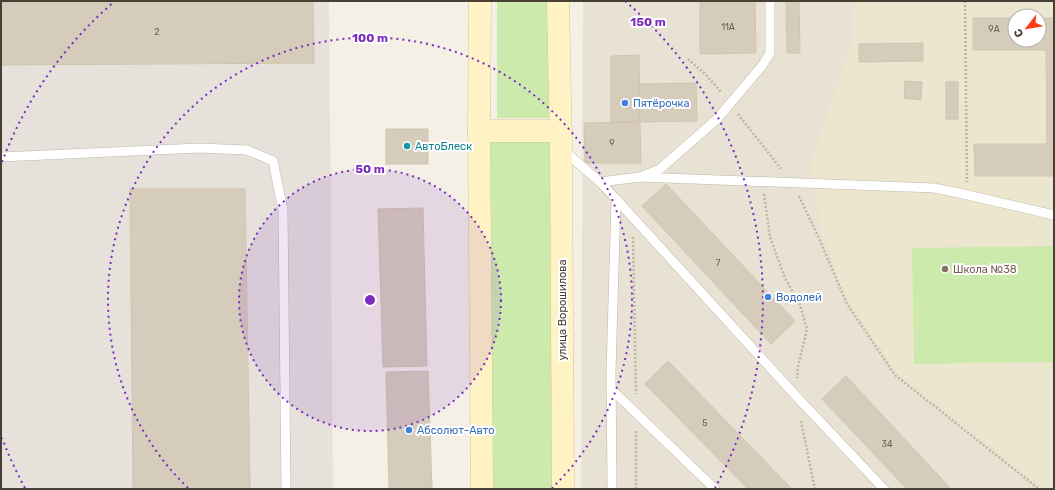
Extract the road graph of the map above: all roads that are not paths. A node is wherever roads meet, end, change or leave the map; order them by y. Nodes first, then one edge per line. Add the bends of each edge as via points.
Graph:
1 (480, 1) edge
2 (558, 1) edge
3 (770, 1) edge
4 (479, 131) junction
5 (561, 140) junction
6 (1, 157) edge
7 (640, 177) junction
8 (600, 182) junction
9 (616, 199) junction
10 (1054, 215) edge
11 (611, 389) junction
12 (286, 489) edge
13 (482, 489) edge
14 (563, 489) edge
15 (612, 489) edge
16 (715, 489) edge
17 (884, 489) edge

1 - 4 main road
2 - 5 main road, улица Ворошилова
3 - 7 lane via 770,53 762,66 717,119 660,169
4 - 5 main road
4 - 13 main road
5 - 8 lane
5 - 14 main road, улица Ворошилова
6 - 12 lane via 199,148 246,150 273,161 283,210
7 - 8 lane
7 - 10 lane via 934,188
8 - 9 lane
9 - 11 lane
9 - 17 lane
11 - 15 lane
11 - 16 lane

